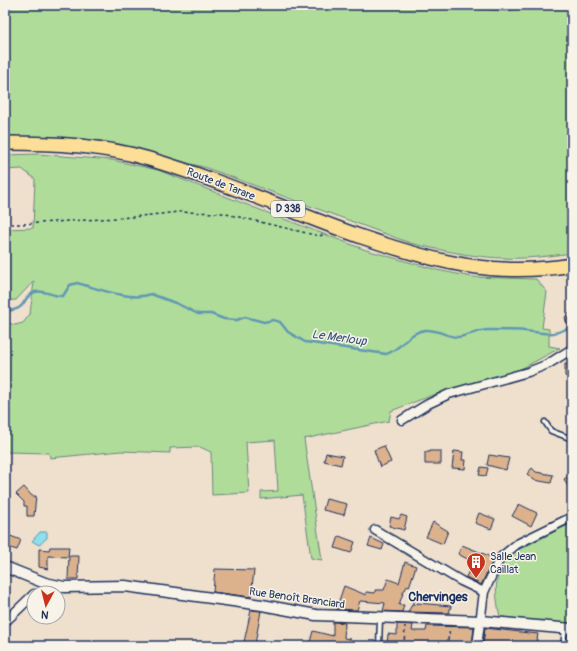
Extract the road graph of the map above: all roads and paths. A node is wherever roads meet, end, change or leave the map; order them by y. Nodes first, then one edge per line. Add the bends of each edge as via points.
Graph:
1 (5, 143) edge
2 (5, 224) edge
3 (340, 229) junction
4 (572, 265) edge
5 (572, 349) edge
6 (402, 420) dead end
7 (545, 422) dead end
8 (572, 439) edge
9 (572, 517) edge
10 (375, 530) dead end
11 (5, 567) edge
12 (45, 583) joint
13 (484, 592) junction
14 (26, 602) edge
15 (380, 618) junction
16 (405, 618) junction
17 (452, 620) junction
18 (481, 621) junction
19 (5, 622) edge
20 (568, 629) edge
21 (380, 646) edge
22 (404, 646) edge
23 (447, 646) edge
24 (477, 646) edge
25 (563, 646) edge

1 - 3 main road, Route de Tarare / D 338 via 86,146 147,158
2 - 3 path via 179,212 222,213 319,236
3 - 4 main road, Route de Tarare / D 338 via 404,252 447,263 506,270
5 - 6 street via 548,364 528,372 449,394
7 - 8 lane via 551,431
9 - 13 street via 508,551 500,558
10 - 13 street
11 - 12 street, Rue Benoît Branciard
12 - 15 street, Rue Benoît Branciard via 74,588 124,586 262,604 316,615
13 - 18 street
14 - 19 street
15 - 16 street, Rue Benoît Branciard
15 - 21 lane
16 - 17 street, Rue Benoît Branciard
16 - 22 path
17 - 18 street, Rue Benoît Branciard
17 - 23 path
18 - 20 street, Rue Benoît Branciard
18 - 24 street
20 - 25 lane

